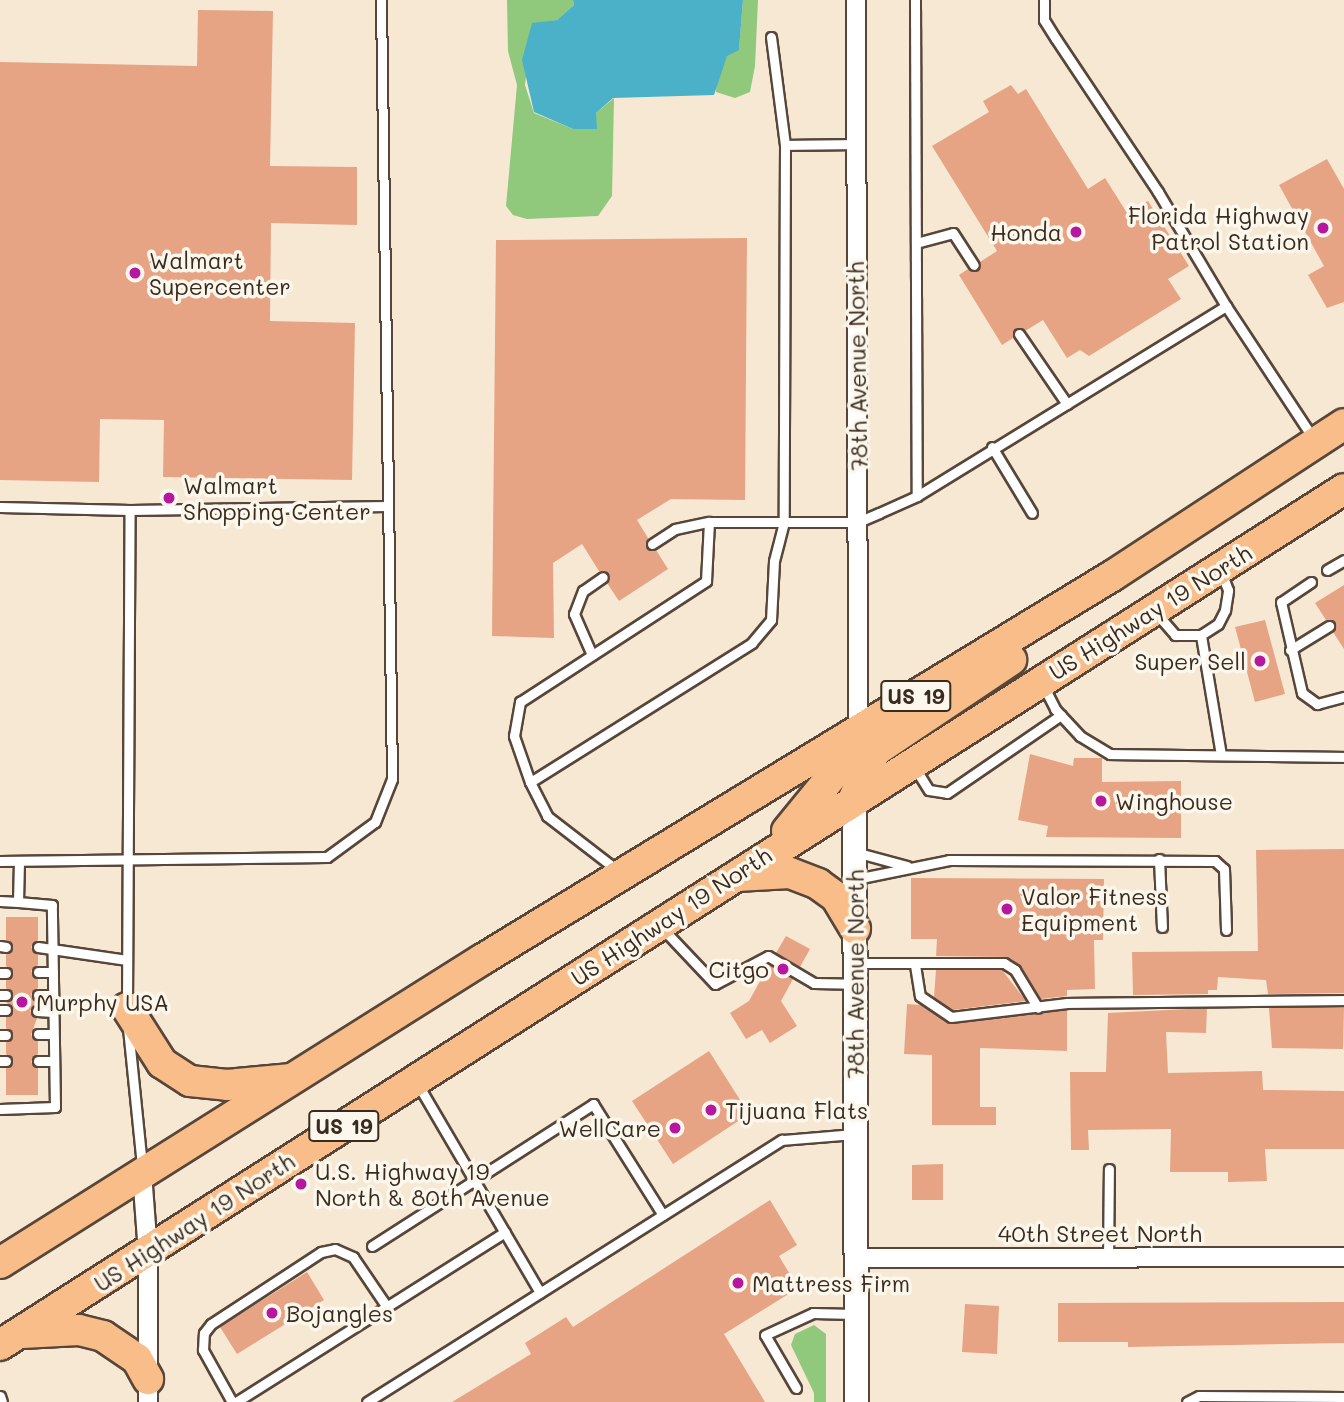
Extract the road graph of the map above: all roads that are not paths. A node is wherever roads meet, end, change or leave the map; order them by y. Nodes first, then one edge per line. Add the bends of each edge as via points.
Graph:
1 (381, 0) edge
2 (856, 0) edge
3 (915, 0) edge
4 (1044, 0) edge
5 (771, 37) dead end
6 (855, 144) junction
7 (785, 145) junction
8 (916, 243) junction
9 (974, 265) dead end
10 (1226, 306) junction
11 (1019, 334) dead end
12 (1066, 404) junction
13 (1344, 424) edge
14 (1316, 442) junction
15 (992, 447) junction
16 (1344, 489) edge
17 (917, 496) junction
18 (387, 506) junction
19 (0, 507) edge
20 (130, 510) junction
21 (1032, 513) dead end
22 (709, 522) junction
23 (784, 522) junction
24 (858, 522) junction
25 (652, 544) dead end
26 (1344, 559) edge
27 (1219, 568) junction
28 (1327, 570) dead end
29 (1112, 576) junction
30 (603, 577) dead end
31 (1311, 582) dead end
32 (1154, 609) junction
33 (1329, 626) dead end
34 (1201, 635) junction
35 (1290, 650) junction
36 (592, 655) junction
37 (1041, 680) junction
38 (1342, 698) edge
39 (1061, 715) junction
40 (858, 731) junction
41 (1221, 755) junction
42 (1344, 757) edge
43 (911, 761) junction
44 (530, 782) junction
45 (854, 798) junction
46 (855, 852) junction
47 (769, 853) junction
48 (1159, 859) junction
49 (0, 861) edge
50 (19, 861) junction
51 (127, 862) junction
52 (907, 866) junction
53 (624, 876) junction
54 (733, 876) junction
55 (855, 879) junction
56 (0, 901) edge
57 (18, 902) junction
58 (658, 924) junction
59 (1162, 927) dead end
60 (855, 929) junction
61 (1226, 930) dead end
62 (38, 947) dead end
63 (52, 948) junction
64 (127, 960) junction
65 (915, 965) junction
66 (38, 972) dead end
67 (53, 972) junction
68 (855, 973) junction
69 (38, 995) dead end
70 (53, 995) junction
71 (1344, 1000) edge
72 (127, 1008) junction
73 (1038, 1008) junction
74 (37, 1011) dead end
75 (54, 1012) junction
76 (38, 1034) dead end
77 (54, 1034) junction
78 (38, 1061) dead end
79 (54, 1061) junction
80 (296, 1078) junction
81 (415, 1080) junction
82 (0, 1110) edge
83 (855, 1133) junction
84 (1109, 1169) dead end
85 (142, 1173) junction
86 (474, 1180) junction
87 (663, 1215) junction
88 (505, 1232) junction
89 (372, 1246) dead end
90 (148, 1252) junction
91 (1344, 1257) edge
92 (856, 1258) junction
93 (1108, 1258) junction
94 (0, 1263) edge
95 (540, 1293) junction
96 (387, 1307) junction
97 (856, 1314) junction
98 (9, 1339) edge
99 (796, 1388) dead end
100 (148, 1390) edge
101 (0, 1396) edge
102 (1344, 1397) edge
103 (2, 1402) edge
104 (234, 1402) edge
105 (368, 1402) edge
106 (856, 1402) edge
107 (1187, 1402) edge

1 - 18 lane
2 - 6 street, 78th Avenue North
3 - 8 lane
4 - 10 lane via 1045,20 1056,39 1158,192
5 - 7 lane
6 - 7 lane
6 - 24 street, 78th Avenue North
7 - 23 lane
8 - 9 lane via 953,233
8 - 17 lane
10 - 12 lane
10 - 14 lane
11 - 12 lane
12 - 15 lane
13 - 14 highway, US 19
14 - 29 highway, US 19
15 - 17 lane
15 - 21 lane
16 - 27 highway, US Highway 19 North / US 19
17 - 24 lane
18 - 20 lane
18 - 51 lane via 392,779 375,822 327,857
19 - 20 lane
20 - 51 lane
22 - 23 lane
22 - 25 lane via 675,529
22 - 36 lane via 706,581
23 - 24 lane
23 - 44 lane via 774,561 771,620 751,643
24 - 40 street, 78th Avenue North
26 - 28 lane
27 - 32 highway, US Highway 19 North / US 19
27 - 34 lane via 1228,590 1225,610 1218,624
29 - 40 highway, US 19
29 - 45 highway via 1090,608 875,751
30 - 36 lane via 583,591 574,614
31 - 35 lane via 1281,602
32 - 34 lane via 1175,635
32 - 37 highway, US Highway 19 North / US 19
33 - 35 lane
34 - 41 lane
35 - 38 lane via 1301,694 1308,702
36 - 44 lane via 520,702 514,736
37 - 39 lane
37 - 43 highway, US Highway 19 North / US 19
39 - 41 lane via 1080,736 1110,754
39 - 43 lane via 947,793 929,790
40 - 47 highway via 837,770
40 - 53 highway, US 19
41 - 42 lane
43 - 45 highway, US Highway 19 North / US 19
44 - 53 lane via 547,816
45 - 46 street, 78th Avenue North
45 - 47 highway, US Highway 19 North / US 19
46 - 52 lane
46 - 55 street, 78th Avenue North
47 - 54 highway, US Highway 19 North / US 19
48 - 52 lane via 949,860
48 - 59 lane
48 - 61 lane via 1215,861 1224,869
49 - 50 lane
50 - 51 lane
50 - 57 lane
51 - 64 lane
52 - 55 lane
53 - 80 highway, US 19
54 - 58 highway, US Highway 19 North / US 19
54 - 60 highway via 790,873 818,884 836,897
55 - 60 street, 78th Avenue North
56 - 57 lane
57 - 63 lane via 52,905
58 - 68 lane via 715,984 768,956 814,983
58 - 81 highway, US Highway 19 North / US 19
60 - 68 street, 78th Avenue North
62 - 63 lane
63 - 64 lane via 76,956
63 - 67 lane
64 - 72 lane
65 - 68 lane
65 - 73 lane via 1004,964 1015,970
65 - 73 lane via 920,996 951,1017
66 - 67 lane
67 - 70 lane
68 - 83 street, 78th Avenue North
69 - 70 lane
70 - 75 lane
71 - 73 lane via 1067,1003
72 - 80 highway via 162,1063 190,1081 227,1085
72 - 85 lane
74 - 75 lane
75 - 77 lane
76 - 77 lane
77 - 79 lane
78 - 79 lane
79 - 82 lane via 55,1107
80 - 85 highway, US 19
81 - 86 lane
81 - 90 highway, US Highway 19 North / US 19
83 - 87 lane via 782,1140
83 - 92 street, 78th Avenue North
84 - 93 lane
85 - 90 street
85 - 94 highway, US 19
86 - 87 lane via 593,1104
86 - 88 lane
86 - 89 lane
87 - 95 lane
88 - 95 lane
88 - 96 lane
90 - 98 highway, US Highway 19 North / US 19
90 - 100 street
91 - 93 street, 40th Street North
92 - 93 street, 40th Street North
92 - 97 street, 78th Avenue North
95 - 105 lane
96 - 104 lane
96 - 104 lane via 353,1256 335,1249 321,1252 204,1333 204,1350
97 - 99 lane via 813,1313 765,1335
97 - 106 street, 78th Avenue North
98 - 100 highway via 79,1330 103,1336 137,1359
101 - 103 lane
102 - 107 lane via 1199,1396

